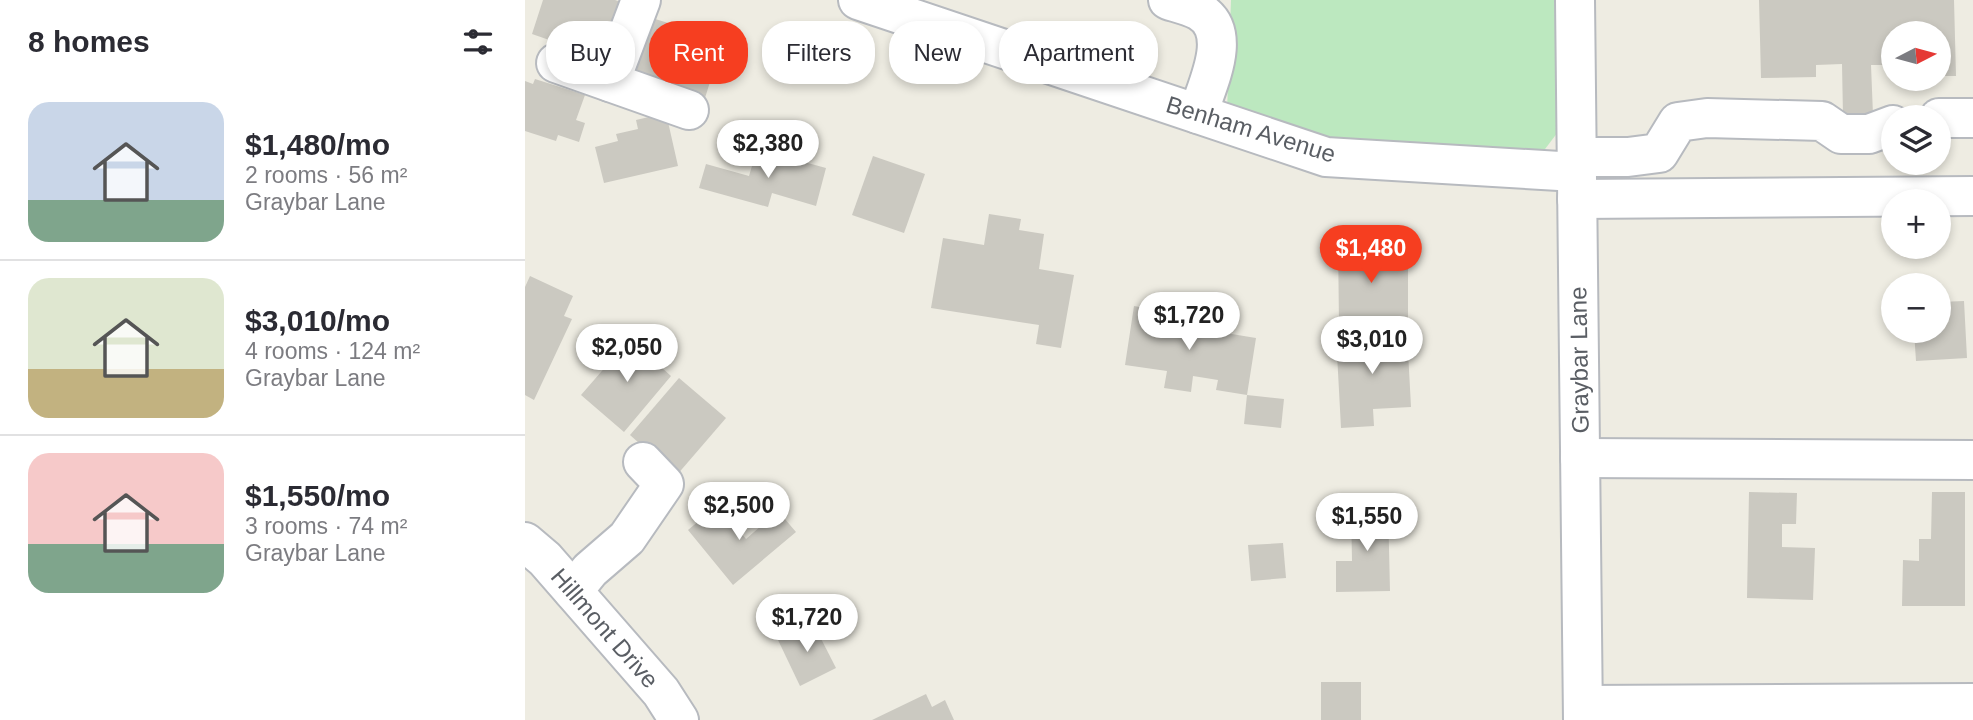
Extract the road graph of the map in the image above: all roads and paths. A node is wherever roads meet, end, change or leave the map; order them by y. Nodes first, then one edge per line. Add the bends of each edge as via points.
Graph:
1 (641, 0) edge
2 (858, 0) edge
3 (1168, 0) edge
4 (1574, 0) edge
5 (633, 21) edge
6 (616, 84) edge
7 (689, 110) dead end
8 (1198, 114) junction
9 (1951, 118) edge
10 (1973, 118) edge
11 (1881, 130) edge
12 (1576, 176) junction
13 (1973, 196) edge
14 (1580, 458) junction
15 (1973, 460) edge
16 (643, 463) dead end
17 (525, 542) edge
18 (573, 591) junction
19 (1973, 703) edge
20 (1583, 712) edge
21 (679, 720) edge

1 - 5 street
2 - 8 street, Benham Avenue
3 - 8 street via 1200,11 1219,42
4 - 12 street, Graybar Lane
6 - 7 street
8 - 12 street, Benham Avenue via 1326,157
9 - 10 street
11 - 12 street via 1841,134 1822,121 1707,117 1678,121 1659,153 1628,157
12 - 13 street
12 - 14 street, Graybar Lane
14 - 15 street
14 - 20 street, Graybar Lane
16 - 18 street via 664,484 627,538
17 - 18 street, Hillmont Drive
18 - 21 street, Hillmont Drive via 661,692
19 - 20 street

